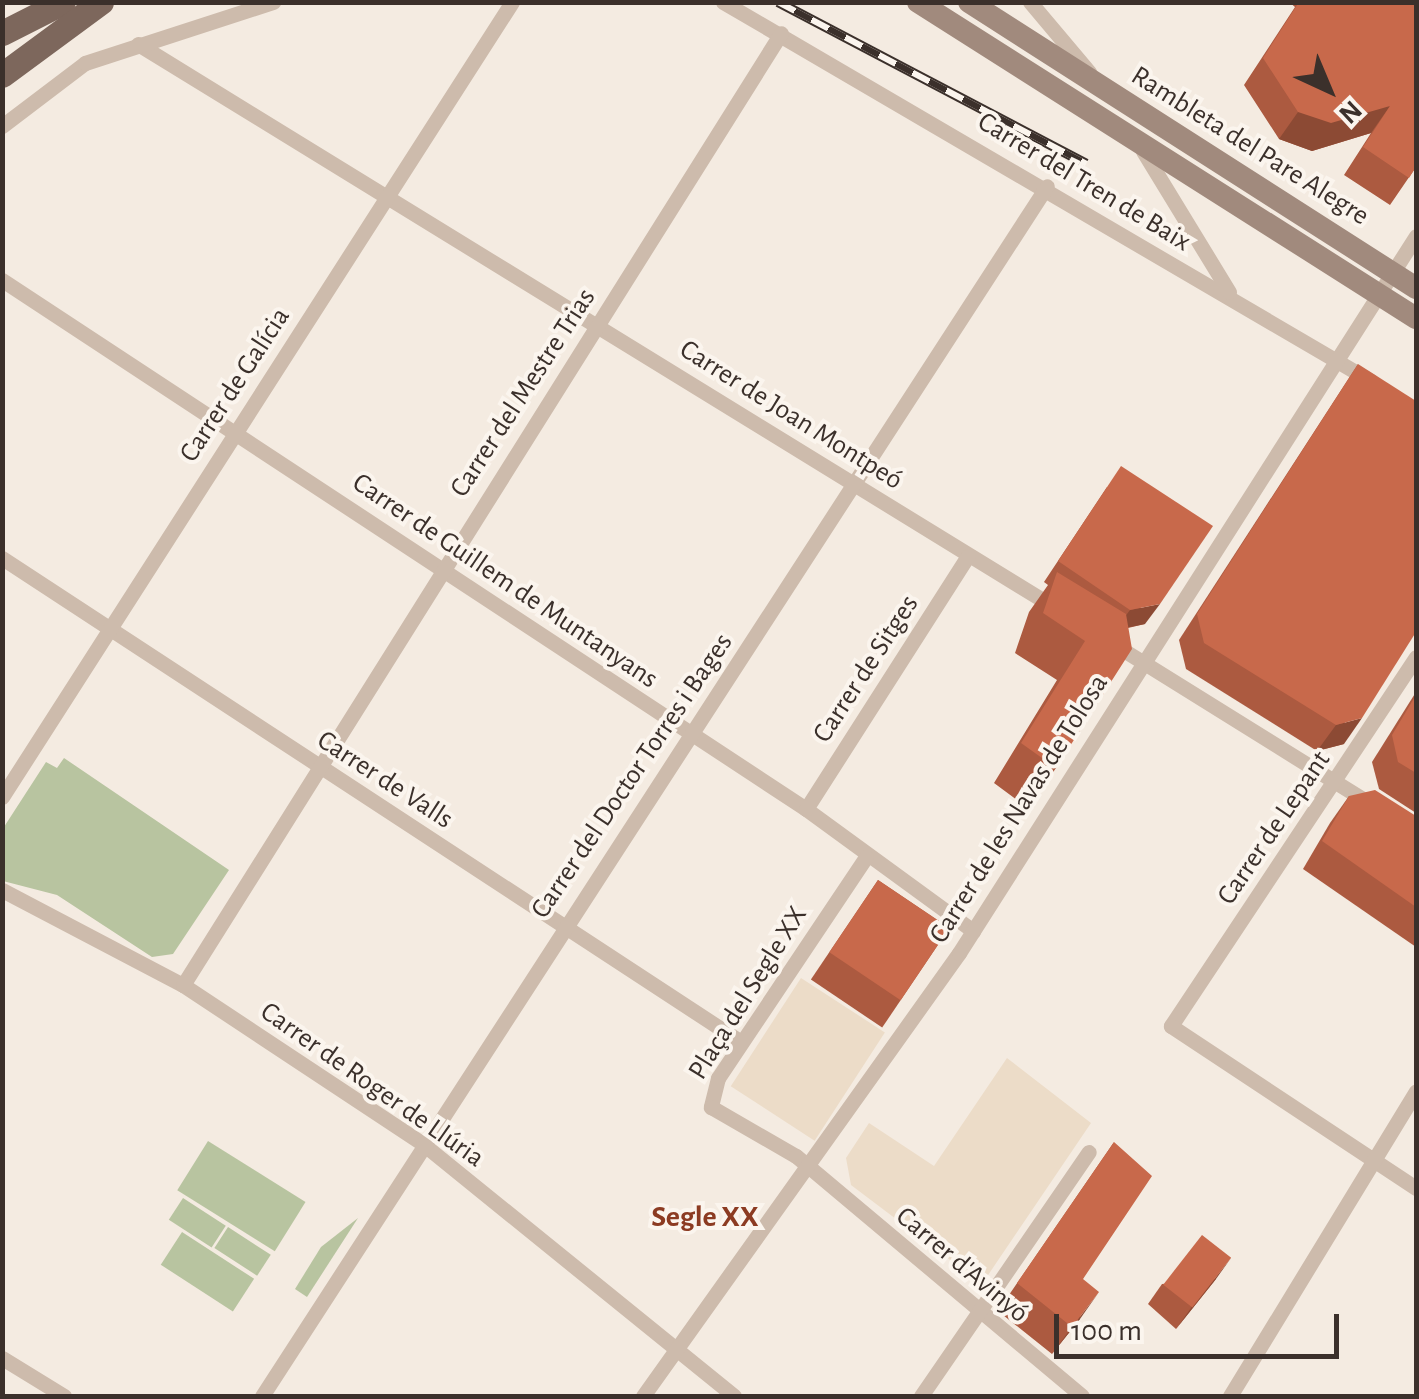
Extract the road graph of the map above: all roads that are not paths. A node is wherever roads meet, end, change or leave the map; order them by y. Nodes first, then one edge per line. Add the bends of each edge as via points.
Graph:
1 (28, 2) edge
2 (63, 2) edge
3 (101, 2) edge
4 (273, 2) edge
5 (512, 2) edge
6 (723, 2) edge
7 (918, 2) edge
8 (969, 2) edge
9 (1030, 2) edge
10 (2, 16) edge
11 (2, 33) edge
12 (781, 34) junction
13 (138, 44) junction
14 (2, 75) edge
15 (1101, 87) junction
16 (2, 126) edge
17 (1131, 136) junction
18 (1047, 186) junction
19 (392, 194) junction
20 (1416, 236) edge
21 (1395, 274) junction
22 (2, 280) edge
23 (1416, 288) edge
24 (1382, 297) junction
25 (1235, 299) junction
26 (1416, 318) edge
27 (597, 324) junction
28 (1338, 361) junction
29 (1384, 389) edge
30 (232, 431) junction
31 (852, 483) junction
32 (968, 556) junction
33 (2, 558) edge
34 (441, 567) junction
35 (1068, 616) edge
36 (112, 629) junction
37 (1098, 634) edge
38 (1416, 657) edge
39 (1142, 661) junction
40 (690, 734) junction
41 (317, 766) junction
42 (1335, 782) junction
43 (2, 797) edge
44 (806, 810) junction
45 (1384, 812) edge
46 (866, 857) junction
47 (2, 890) edge
48 (562, 926) junction
49 (973, 931) junction
50 (183, 985) junction
51 (741, 1042) junction
52 (1416, 1090) edge
53 (423, 1144) junction
54 (1089, 1152) dead end
55 (1372, 1160) junction
56 (810, 1172) junction
57 (1416, 1188) edge
58 (978, 1315) junction
59 (677, 1352) junction
60 (2, 1358) edge
61 (64, 1396) edge
62 (262, 1396) edge
63 (643, 1396) edge
64 (734, 1396) edge
65 (921, 1396) edge
66 (1082, 1396) edge
67 (1230, 1396) edge

1 - 10 main road
2 - 11 main road
3 - 14 main road
4 - 13 street
5 - 19 street, Carrer de Galícia
6 - 12 street, Carrer del Tren de Baix
7 - 17 main road, Rambleta del Pare Alegre
8 - 15 main road, Rambleta del Pare Alegre
9 - 15 street, Rambleta del Pare Alegre
12 - 18 street, Carrer del Tren de Baix
12 - 27 street, Carrer del Mestre Trias
13 - 16 street via 85,64
13 - 19 street, Carrer de Joan Montpeó
15 - 21 main road, Rambleta del Pare Alegre
17 - 24 main road, Rambleta del Pare Alegre
17 - 25 street, Rambleta del Pare Alegre via 1169,186 1203,262
18 - 25 street, Carrer del Tren de Baix
18 - 31 street, Carrer del Doctor Torres i Bages
19 - 27 street, Carrer de Joan Montpeó
19 - 30 street, Carrer de Galícia
20 - 21 street, Carrer de les Navas de Tolosa
21 - 23 main road, Rambleta del Pare Alegre
21 - 24 street, Carrer de les Navas de Tolosa
22 - 30 street, Carrer de Guillem de Muntanyans
24 - 26 main road, Rambleta del Pare Alegre
24 - 28 street, Carrer de les Navas de Tolosa
25 - 28 street, Carrer del Tren de Baix
27 - 31 street, Carrer de Joan Montpeó
27 - 34 street, Carrer del Mestre Trias
28 - 29 street, Carrer del Tren de Baix
28 - 39 street, Carrer de les Navas de Tolosa
30 - 34 street, Carrer de Guillem de Muntanyans
30 - 36 street, Carrer de Galícia
31 - 32 street, Carrer de Joan Montpeó
31 - 40 street, Carrer del Doctor Torres i Bages
32 - 35 street, Carrer de Joan Montpeó
32 - 44 street, Carrer de Sitges
33 - 36 street, Carrer de Valls
34 - 40 street, Carrer de Guillem de Muntanyans
34 - 41 street, Carrer del Mestre Trias
36 - 41 street, Carrer de Valls
36 - 43 street, Carrer de Galícia
37 - 39 street
38 - 42 street, Carrer de Lepant
39 - 42 street
39 - 49 street, Carrer de les Navas de Tolosa
40 - 44 street, Carrer de Guillem de Muntanyans
40 - 48 street, Carrer del Doctor Torres i Bages
41 - 48 street, Carrer de Valls
41 - 50 street, Carrer del Mestre Trias
42 - 45 street
42 - 55 street, Carrer de Lepant via 1171,1026
44 - 46 street, Carrer de Guillem de Muntanyans
46 - 49 street, Carrer de Guillem de Muntanyans
46 - 51 street, Plaça del Segle XX
47 - 50 street, Carrer de Roger de Llúria
48 - 51 street, Carrer de Valls
48 - 53 street, Carrer del Doctor Torres i Bages
49 - 56 street, Carrer de les Navas de Tolosa
50 - 53 street, Carrer de Roger de Llúria
51 - 56 street, Plaça del Segle XX via 711,1107
52 - 55 street
53 - 59 street, Carrer de Roger de Llúria
53 - 62 street, Carrer del Doctor Torres i Bages
54 - 58 street
55 - 57 street
55 - 67 street
56 - 58 street, Carrer d'Avinyó
56 - 59 street, Carrer de les Navas de Tolosa
58 - 65 street
58 - 66 street, Carrer d'Avinyó
59 - 63 street, Carrer de les Navas de Tolosa
59 - 64 street, Carrer de Roger de Llúria
60 - 61 street

